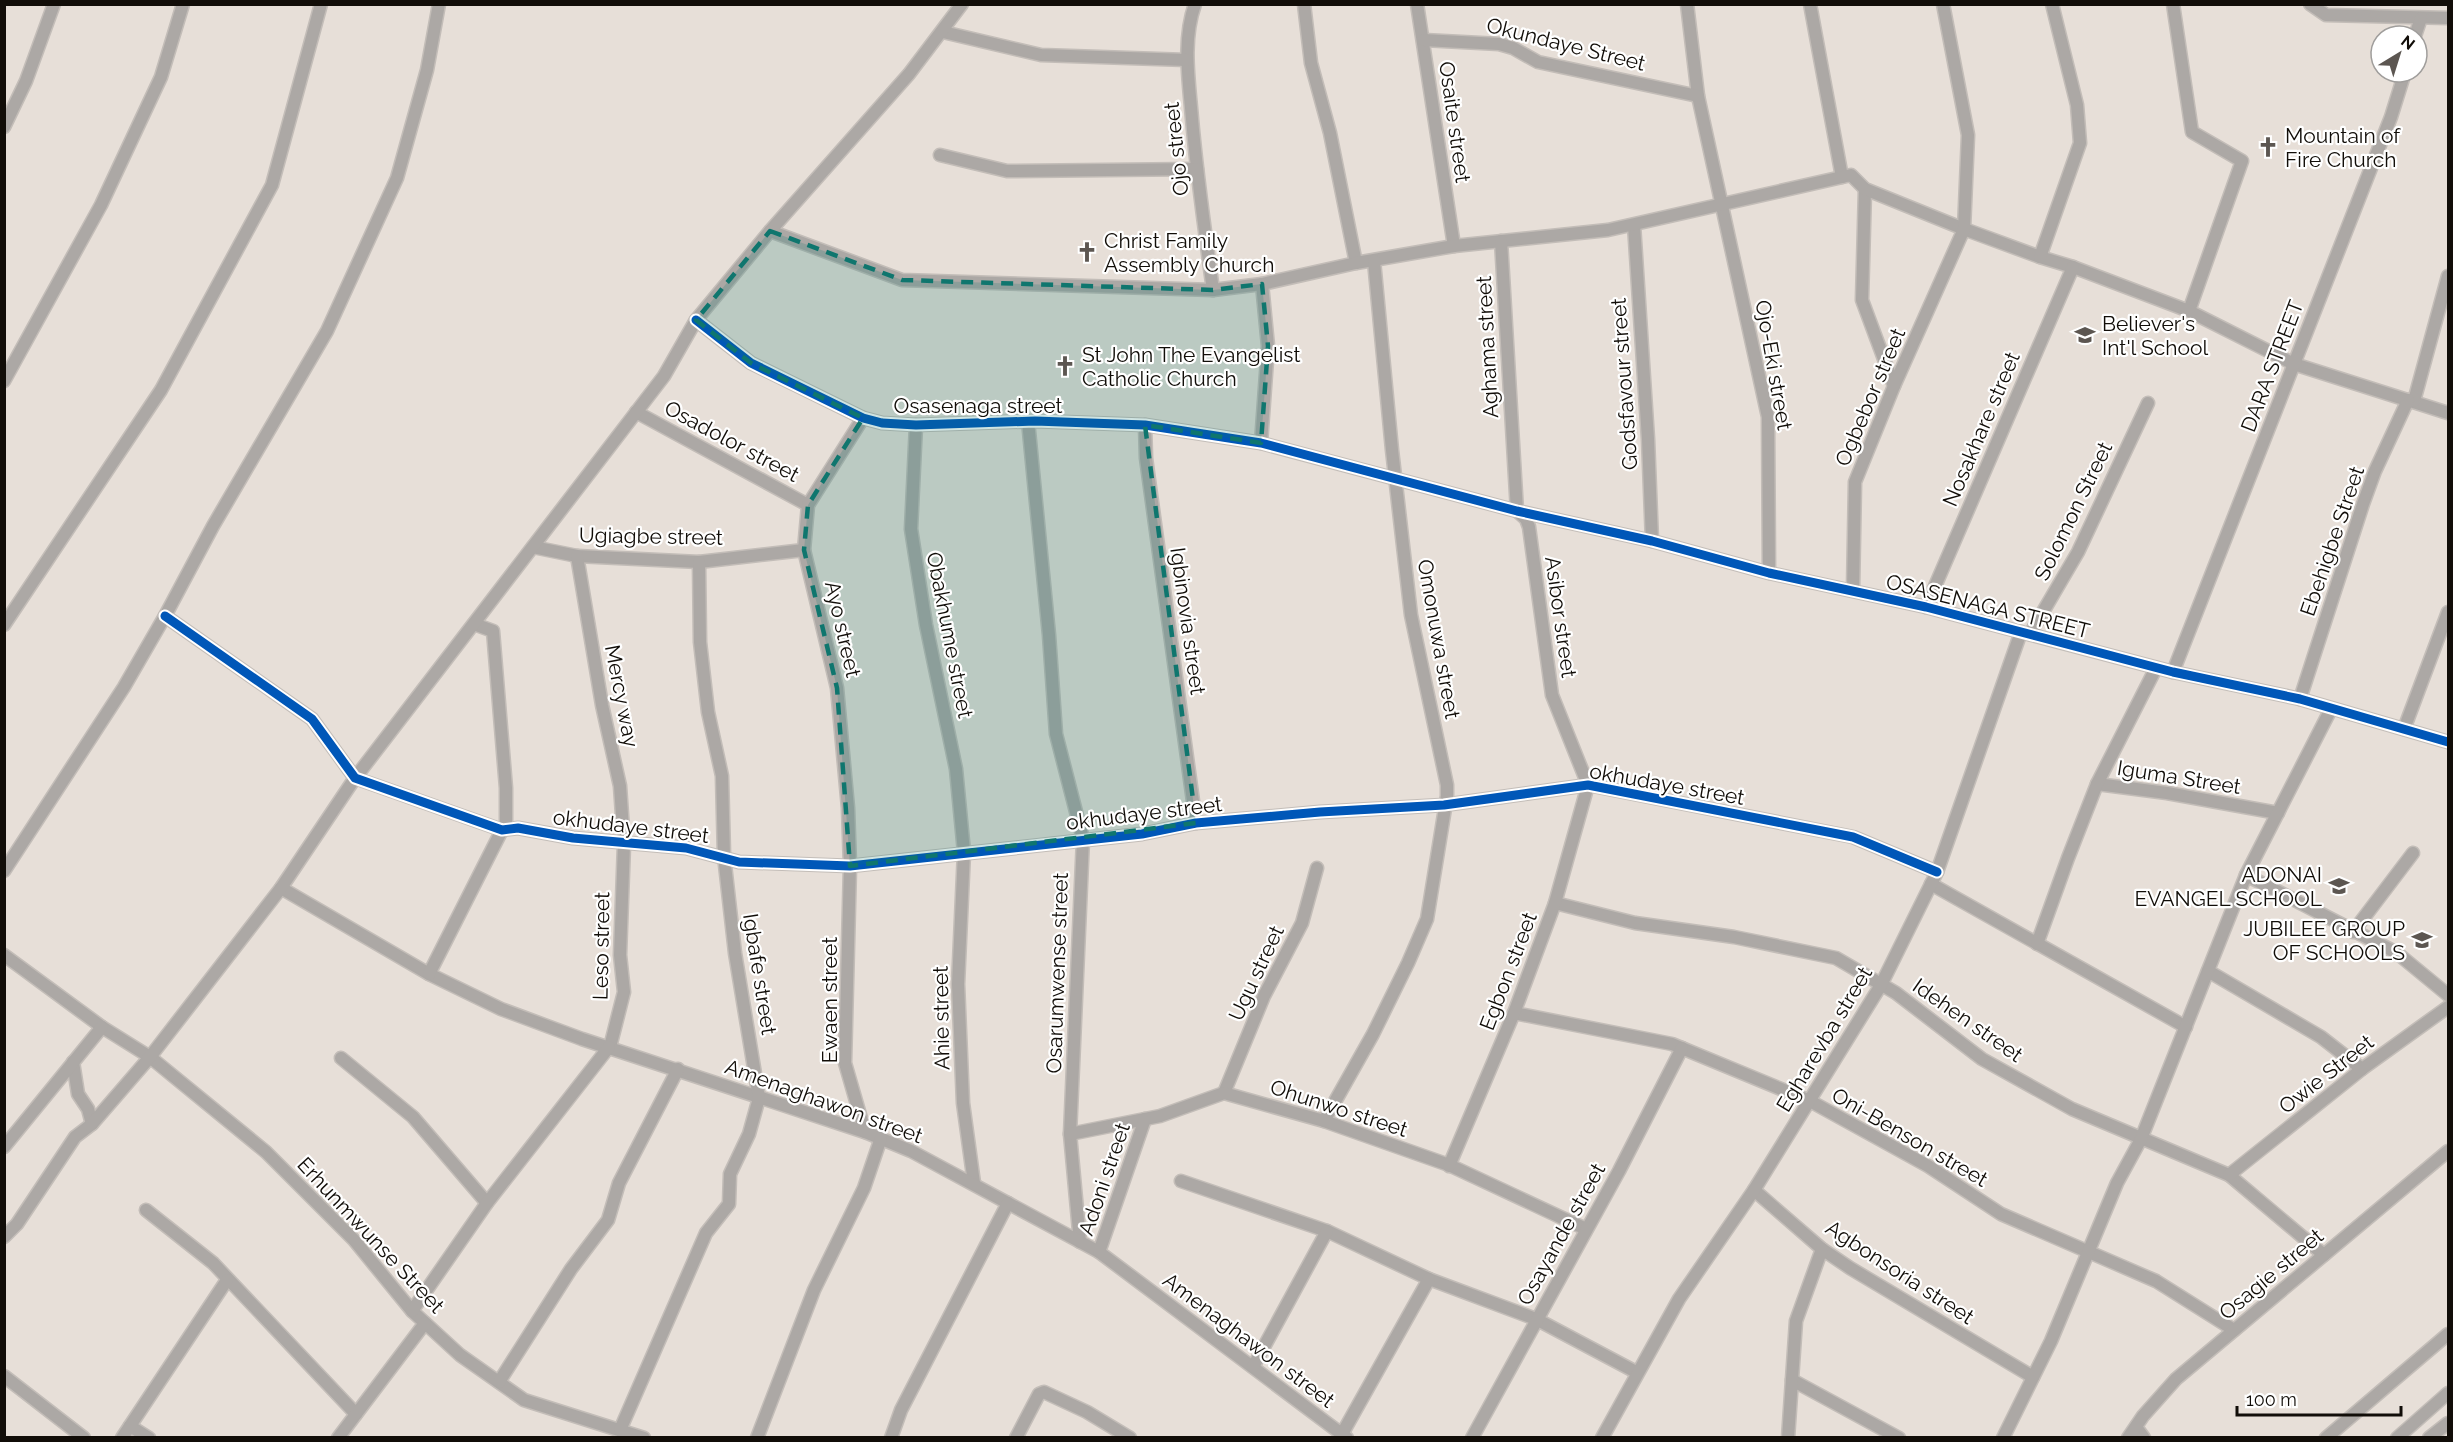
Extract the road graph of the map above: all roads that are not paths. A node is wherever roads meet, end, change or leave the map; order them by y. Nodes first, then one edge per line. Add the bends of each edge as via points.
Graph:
1 (54, 4) edge
2 (183, 4) edge
3 (321, 4) edge
4 (439, 4) edge
5 (962, 4) edge
6 (1195, 4) edge
7 (1304, 4) edge
8 (1417, 4) edge
9 (1687, 4) edge
10 (1810, 4) edge
11 (1943, 4) edge
12 (2052, 4) edge
13 (2173, 4) edge
14 (2310, 4) edge
15 (2421, 18) junction
16 (2448, 18) edge
17 (2419, 24) edge
18 (943, 32) junction
19 (1424, 40) junction
20 (1187, 60) junction
21 (2401, 84) edge
22 (1698, 96) junction
23 (4, 127) edge
24 (940, 155) dead end
25 (1197, 169) junction
26 (1842, 177) junction
27 (1865, 189) junction
28 (1723, 202) junction
29 (1634, 225) junction
30 (1964, 229) junction
31 (770, 231) junction
32 (1501, 241) junction
33 (1454, 246) junction
34 (2040, 258) junction
35 (1374, 261) junction
36 (1356, 263) junction
37 (2073, 267) junction
38 (2448, 276) edge
39 (1262, 284) junction
40 (1213, 290) junction
41 (2189, 311) junction
42 (696, 320) junction
43 (2294, 364) junction
44 (4, 381) edge
45 (1894, 386) junction
46 (2411, 400) junction
47 (2148, 403) dead end
48 (636, 412) junction
49 (2448, 413) edge
50 (863, 418) junction
51 (1028, 421) junction
52 (916, 425) junction
53 (1145, 425) junction
54 (1261, 443) junction
55 (1512, 451) joint
56 (1395, 479) junction
57 (808, 505) junction
58 (1517, 511) junction
59 (1652, 541) junction
60 (533, 547) junction
61 (804, 550) junction
62 (577, 556) junction
63 (699, 562) junction
64 (1769, 573) junction
65 (1853, 590) junction
66 (1926, 607) junction
67 (2448, 612) edge
68 (165, 616) junction
69 (474, 624) junction
70 (4, 625) edge
71 (2026, 633) junction
72 (2156, 668) junction
73 (2173, 672) junction
74 (2300, 699) junction
75 (2331, 709) junction
76 (2404, 729) junction
77 (2448, 742) edge
78 (355, 778) junction
79 (2097, 784) junction
80 (1588, 785) junction
81 (1444, 805) junction
82 (2278, 813) junction
83 (1196, 823) junction
84 (502, 830) junction
85 (1083, 839) junction
86 (624, 844) junction
87 (964, 852) junction
88 (2414, 853) dead end
89 (724, 856) junction
90 (850, 866) junction
91 (1317, 868) dead end
92 (4, 871) edge
93 (1937, 872) junction
94 (2246, 875) junction
95 (1931, 884) junction
96 (281, 888) junction
97 (1555, 903) junction
98 (2353, 932) junction
99 (2037, 944) junction
100 (4, 955) edge
101 (2208, 971) junction
102 (429, 974) junction
103 (1881, 985) junction
104 (2448, 994) edge
105 (2448, 1007) edge
106 (1514, 1013) junction
107 (102, 1027) junction
108 (2186, 1027) junction
109 (610, 1047) junction
110 (1682, 1048) junction
111 (150, 1057) junction
112 (341, 1058) dead end
113 (73, 1062) junction
114 (678, 1069) junction
115 (2362, 1070) junction
116 (1224, 1093) junction
117 (759, 1098) junction
118 (1810, 1101) junction
119 (1145, 1119) junction
120 (1324, 1121) junction
121 (92, 1124) junction
122 (865, 1132) junction
123 (1070, 1134) junction
124 (881, 1138) junction
125 (2141, 1139) junction
126 (4, 1147) edge
127 (2448, 1151) edge
128 (1449, 1166) junction
129 (2229, 1175) junction
130 (1181, 1181) dead end
131 (974, 1183) junction
132 (1754, 1190) junction
133 (487, 1203) junction
134 (1008, 1203) junction
135 (146, 1210) dead end
136 (1586, 1229) junction
137 (1327, 1231) junction
138 (4, 1237) edge
139 (1080, 1242) junction
140 (1822, 1248) junction
141 (2088, 1251) junction
142 (1099, 1252) junction
143 (2324, 1255) junction
144 (1429, 1279) junction
145 (227, 1280) junction
146 (412, 1311) junction
147 (1536, 1319) junction
148 (425, 1323) junction
149 (2234, 1330) junction
150 (2448, 1334) edge
151 (1253, 1367) junction
152 (1636, 1372) junction
153 (4, 1376) edge
154 (2032, 1377) junction
155 (1792, 1380) junction
156 (499, 1382) junction
157 (2448, 1393) edge
158 (356, 1414) junction
159 (2448, 1423) edge
160 (130, 1426) junction
161 (620, 1430) junction
162 (2132, 1432) edge
163 (341, 1433) edge
164 (1345, 1436) edge
165 (84, 1437) edge
166 (122, 1437) edge
167 (149, 1437) edge
168 (356, 1437) edge
169 (644, 1437) edge
170 (757, 1437) edge
171 (891, 1437) edge
172 (1016, 1437) edge
173 (1130, 1437) edge
174 (1472, 1437) edge
175 (1602, 1437) edge
176 (1788, 1437) edge
177 (1899, 1437) edge
178 (2003, 1437) edge
179 (2144, 1437) edge
180 (2326, 1437) edge
181 (2397, 1437) edge
182 (2430, 1437) edge

1 - 23 street via 26,81
2 - 44 street via 161,77 101,206
3 - 70 street via 272,185 161,390
4 - 68 street via 427,70 397,178 327,331
5 - 18 street
6 - 20 street, Ojo street via 1189,22
7 - 36 street via 1311,63 1330,133
8 - 19 street, Osaite street
9 - 22 street
10 - 26 street
11 - 30 street via 1968,135
12 - 34 street via 2077,105 2080,143
13 - 41 street via 2192,132 2242,161
14 - 15 street via 2326,15
15 - 16 street
15 - 17 street
18 - 20 street via 1041,55
18 - 31 street
19 - 22 street, Okundaye Street via 1499,44 1538,62
19 - 33 street, Osaite street
20 - 25 street, Ojo street
21 - 43 street, DARA STREET
22 - 28 street
24 - 25 street via 1007,171
25 - 40 street, Ojo street
26 - 27 street via 1851,175
26 - 28 street
27 - 30 street
27 - 45 street via 1862,300
28 - 29 street
28 - 64 street, Ojo-Eki street via 1768,417
29 - 32 street
29 - 59 street, Godsfavour street
30 - 34 street
30 - 45 street, Ogbebor street
31 - 40 street via 902,280
31 - 42 street
32 - 33 street
32 - 55 street, Aghama street
33 - 35 street
34 - 37 street
35 - 36 street
35 - 56 street, Omonuwa street
36 - 39 street
37 - 41 street
37 - 66 street, Nosakhare street
38 - 46 street, Ebehigbe Street
39 - 40 street
39 - 54 street via 1268,346
41 - 43 street
42 - 48 street via 664,376
42 - 50 street, Osasenaga street via 751,363
43 - 46 street
43 - 73 street, DARA STREET
45 - 65 street, Ogbebor street via 1855,482
46 - 49 street
46 - 74 street, Ebehigbe Street via 2367,493
47 - 71 street, Solomon Street via 2078,552
48 - 57 street, Osadolor street
48 - 60 street
50 - 52 street, Osasenaga street
50 - 57 street, Ayo street
51 - 52 street, Osasenaga street
51 - 53 street, Osasenaga street
51 - 85 street, Osarumwense street via 1056,734
52 - 87 street, Obakhume street via 911,529 926,626 956,769
53 - 54 street, Osasenaga street
53 - 83 street, Igbinovia street via 1146,458
54 - 56 street, Osasenaga street
55 - 58 street, Asibor street
56 - 58 street, OSASENAGA STREET
56 - 81 street, Omonuwa street via 1411,615 1447,785
57 - 61 street, Ayo street
58 - 59 street, OSASENAGA STREET
58 - 80 street, Asibor street via 1529,527 1552,695
59 - 64 street, OSASENAGA STREET
60 - 62 street, Ugiagbe street
60 - 69 street
61 - 63 street, Ugiagbe street
61 - 90 street, Ayo street via 837,688
62 - 63 street, Ugiagbe street
62 - 86 street, Mercy way via 620,786
63 - 89 street, Igbafe street via 700,642 708,711 722,776
64 - 65 street, OSASENAGA STREET
65 - 66 street, OSASENAGA STREET
66 - 71 street, OSASENAGA STREET
67 - 76 street
68 - 78 street via 312,719
68 - 92 street via 124,687
69 - 78 street
69 - 84 street via 493,631 506,788 506,825
71 - 72 street, OSASENAGA STREET
71 - 93 street, Egharevba street
72 - 73 street, OSASENAGA STREET
72 - 79 street, Iguma Street
73 - 74 street, OSASENAGA STREET
74 - 75 street, OSASENAGA STREET
75 - 76 street, OSASENAGA STREET
75 - 82 street
76 - 77 street, OSASENAGA STREET
78 - 84 street, okhudaye street
78 - 96 street
79 - 82 street, Iguma Street
79 - 99 street
80 - 81 street, okhudaye street
80 - 93 street, okhudaye street via 1853,837
80 - 97 street, Egbon street
81 - 83 street, okhudaye street
81 - 120 street, Omonuwa street via 1427,919 1373,1034
82 - 94 street
83 - 85 street, okhudaye street via 1142,834
84 - 86 street, okhudaye street via 518,828
84 - 102 street
85 - 87 street, okhudaye street
85 - 123 street, Osarumwense street
86 - 89 street, okhudaye street via 686,848
86 - 109 street, Leso street via 620,955 624,992
87 - 90 street, okhudaye street
87 - 131 street, Ahie street via 958,984 963,1103
88 - 98 street
89 - 90 street, okhudaye street via 739,862
89 - 117 street, Igbafe street
90 - 122 street, Ewaen street via 845,1063
91 - 116 street, Ugu street via 1302,923 1264,996
93 - 95 street, Egharevba street
94 - 98 street
94 - 101 street
95 - 99 street
95 - 103 street, Egharevba street
96 - 102 street, Amenaghawon street
96 - 111 street
97 - 103 street, Idehen street via 1635,922 1836,958
97 - 106 street, Egbon street
98 - 104 street via 2397,953
99 - 108 street
100 - 107 street, Erhunmwunse Street
101 - 108 street
101 - 115 street via 2320,1037
102 - 109 street, Amenaghawon street via 501,1009
103 - 118 street, Egharevba street
103 - 125 street, Idehen street via 1982,1059 2072,1109
105 - 115 street, Owie Street
106 - 110 street, Oni-Benson street
106 - 128 street, Egbon street
107 - 111 street, Erhunmwunse Street
107 - 113 street
108 - 125 street
109 - 114 street, Amenaghawon street
109 - 133 street
110 - 118 street, Oni-Benson street
110 - 136 street, Osayande street
111 - 121 street
111 - 146 street, Erhunmwunse Street via 266,1152 354,1240
112 - 133 street via 413,1117
113 - 121 street via 78,1094
113 - 126 street
114 - 117 street, Amenaghawon street
114 - 156 street via 619,1183 608,1220 571,1269
115 - 129 street, Owie Street
116 - 119 street
116 - 120 street, Ohunwo street
117 - 122 street, Amenaghawon street
117 - 161 street via 749,1134 730,1174 729,1204 706,1233
118 - 132 street, Egharevba street
118 - 141 street, Oni-Benson street via 1928,1166 2001,1214
119 - 123 street
119 - 142 street, Adoni street
120 - 128 street, Ohunwo street
121 - 138 street via 75,1137 17,1224
122 - 124 street, Amenaghawon street
123 - 139 street, Osarumwense street
124 - 131 street, Amenaghawon street
124 - 170 street via 864,1188 814,1290
125 - 129 street, Idehen street
125 - 141 street
127 - 143 street, Osagie street
128 - 136 street, Ohunwo street
129 - 143 street, Idehen street
130 - 137 street
131 - 134 street, Amenaghawon street
132 - 140 street, Agbonsoria street
132 - 152 street, Egharevba street via 1679,1299
133 - 146 street
134 - 139 street, Amenaghawon street
134 - 171 street
135 - 145 street via 213,1263
136 - 147 street, Osayande street
137 - 144 street
137 - 151 street
139 - 142 street, Amenaghawon street
140 - 154 street, Agbonsoria street via 1890,1294
140 - 155 street via 1796,1321
141 - 149 street, Oni-Benson street via 2156,1281
141 - 154 street
142 - 151 street, Amenaghawon street
143 - 149 street, Osagie street
144 - 147 street
144 - 164 street
145 - 158 street
145 - 160 street
146 - 148 street, Erhunmwunse Street
147 - 152 street
147 - 174 street, Osayande street
148 - 156 street, Erhunmwunse Street via 460,1355
148 - 158 street
149 - 162 street, Osagie street via 2176,1379
150 - 180 street
151 - 164 street, Amenaghawon street
152 - 175 street, Egharevba street
153 - 165 street
154 - 178 street
155 - 176 street
155 - 177 street
156 - 161 street, Erhunmwunse Street via 524,1400
157 - 181 street
158 - 163 street
159 - 182 street
160 - 166 street
160 - 167 street
161 - 169 street, Erhunmwunse Street
162 - 179 street
163 - 168 street
172 - 173 street via 1039,1394 1044,1392

